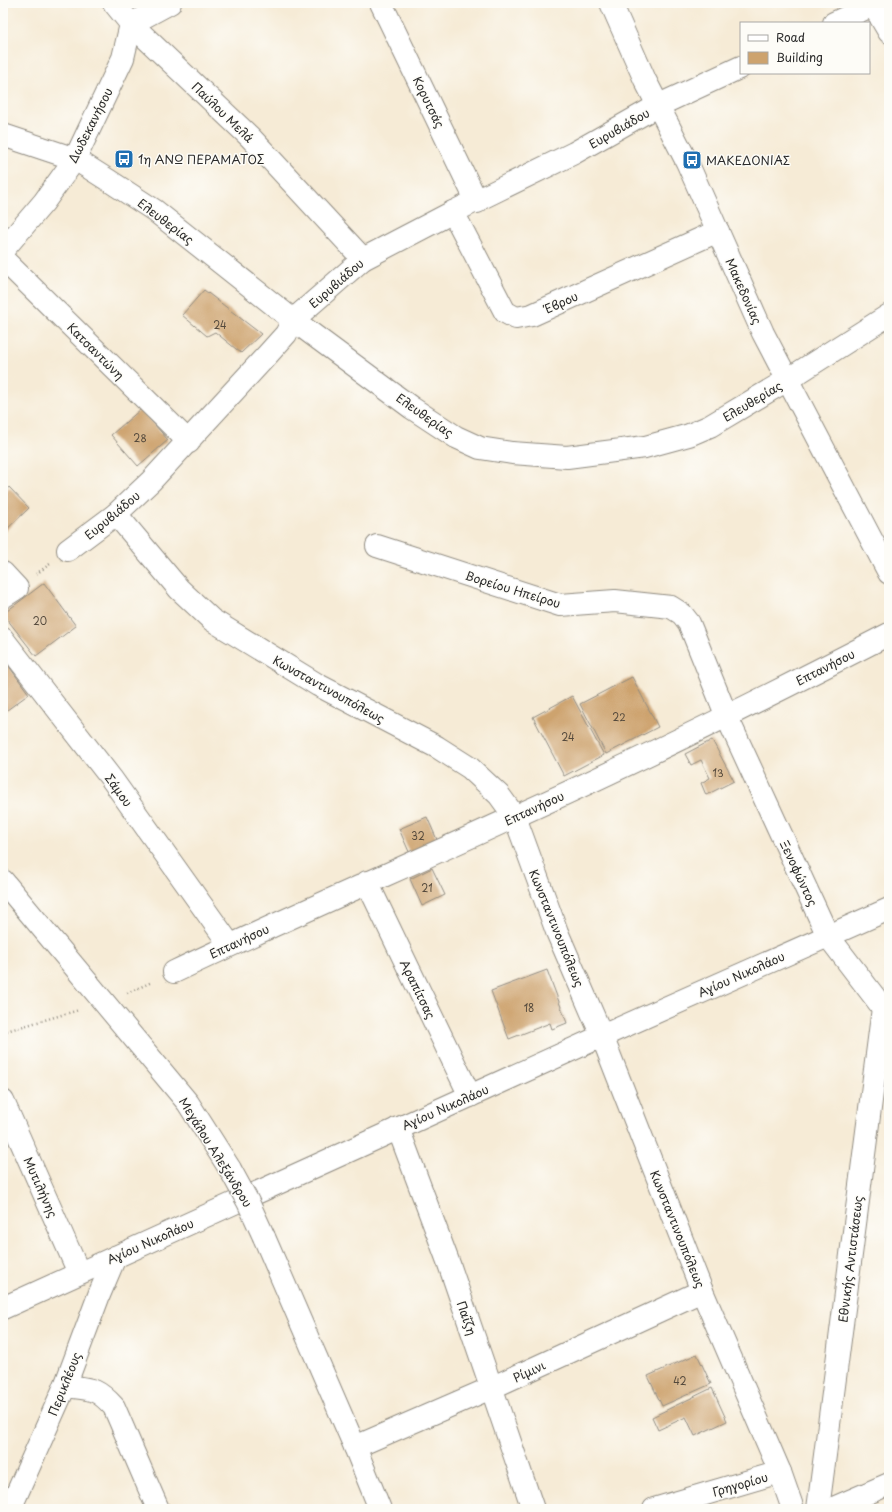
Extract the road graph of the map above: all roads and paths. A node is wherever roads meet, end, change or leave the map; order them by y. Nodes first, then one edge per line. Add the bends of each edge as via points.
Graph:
1 (114, 3) edge
2 (170, 3) edge
3 (381, 3) edge
4 (611, 3) edge
5 (874, 4) edge
6 (836, 22) edge
7 (131, 24) junction
8 (889, 32) edge
9 (740, 67) edge
10 (657, 106) junction
11 (3, 135) edge
12 (75, 159) junction
13 (477, 202) junction
14 (453, 212) junction
15 (718, 231) junction
16 (3, 250) edge
17 (3, 259) edge
18 (363, 259) junction
19 (889, 315) edge
20 (293, 320) junction
21 (787, 380) junction
22 (189, 442) junction
23 (116, 514) junction
24 (377, 546) dead end
25 (68, 550) joint
26 (889, 573) edge
27 (8, 586) edge
28 (889, 634) edge
29 (3, 639) edge
30 (727, 717) junction
31 (515, 817) junction
32 (3, 881) edge
33 (367, 882) junction
34 (889, 909) edge
35 (828, 936) junction
36 (230, 945) junction
37 (174, 972) dead end
38 (886, 1014) edge
39 (602, 1036) junction
40 (470, 1096) junction
41 (3, 1101) edge
42 (398, 1128) junction
43 (115, 1257) junction
44 (79, 1273) junction
45 (702, 1291) junction
46 (3, 1308) edge
47 (65, 1386) junction
48 (491, 1388) junction
49 (355, 1447) junction
50 (780, 1472) junction
51 (889, 1484) edge
52 (10, 1509) edge
53 (158, 1509) edge
54 (380, 1509) edge
55 (534, 1509) edge
56 (654, 1509) edge
57 (793, 1509) edge
58 (818, 1509) edge
59 (831, 1509) edge

1 - 7 street, Παύλου Μελά
2 - 7 street
3 - 13 street, Κορυτσάς
4 - 10 street, Μακεδονίας
5 - 6 street
5 - 8 street
7 - 12 street, Δωδεκανήσου via 123,58
7 - 18 street, Παύλου Μελά via 250,137
9 - 10 street, Ευρυβιάδου
10 - 13 street, Ευρυβιάδου via 574,153
10 - 15 street, Μακεδονίας via 687,162
11 - 12 street, Ελευθερίας
12 - 16 street, Δωδεκανήσου via 44,202
12 - 20 street, Ελευθερίας via 154,210
13 - 14 street, Ευρυβιάδου
14 - 15 street, Έβρου via 505,312 516,318 532,315
14 - 18 street, Ευρυβιάδου
15 - 21 street, Μακεδονίας
17 - 22 street, Κατσαντώνη
18 - 20 street, Ευρυβιάδου
19 - 21 street, Ελευθερίας
20 - 21 street, Ελευθερίας via 412,408 451,433 480,448 512,453 567,457 645,447 689,435 710,426
20 - 22 street, Ευρυβιάδου via 286,334
21 - 26 street, Μακεδονίας
22 - 23 street, Ευρυβιάδου
23 - 25 street, Ευρυβιάδου
23 - 31 street, Κωνσταντινουπόλεως via 179,589 212,620 318,685 437,747 470,768 498,794
24 - 30 street, Βορείου Ηπείρου via 560,605 615,601 671,607 682,614 689,623
25 - 27 path
28 - 30 street, Επτανήσου
29 - 36 street, Σάμου via 111,778
30 - 31 street, Επτανήσου
30 - 35 street, Ξενοφώντος
31 - 33 street, Επτανήσου
31 - 39 street, Κωνσταντινουπόλεως via 557,932
32 - 49 street, Μεγάλου Αλεξάνδρου, bridge via 188,1103 230,1169 264,1237
33 - 36 street, Επτανήσου
33 - 40 street, Αραπίτσας
34 - 35 street, Αγίου Νικολάου
35 - 38 street, Ξενοφώντος
35 - 39 street, Αγίου Νικολάου
36 - 37 street, Επτανήσου
38 - 58 street, Εθνικής Αντιστάσεως
39 - 40 street, Αγίου Νικολάου
39 - 45 street, Κωνσταντινουπόλεως
40 - 42 street, Αγίου Νικολάου
41 - 44 street, Μυτιλήνης
42 - 43 street, Αγίου Νικολάου
42 - 48 street, Παΐζη via 449,1264
43 - 44 street, Αγίου Νικολάου
43 - 47 street, Περικλέους
44 - 46 street, Αγίου Νικολάου
45 - 48 street, Ρίμινι
45 - 50 street, Κωνσταντινουπόλεως
47 - 52 street, Περικλέους
47 - 53 street via 92,1389 114,1407
48 - 49 street, Ρίμινι
48 - 55 street, Παΐζη
49 - 54 street, Μεγάλου Αλεξάνδρου
50 - 56 street, Γρηγορίου
50 - 57 street, Κωνσταντινουπόλεως
51 - 59 street

